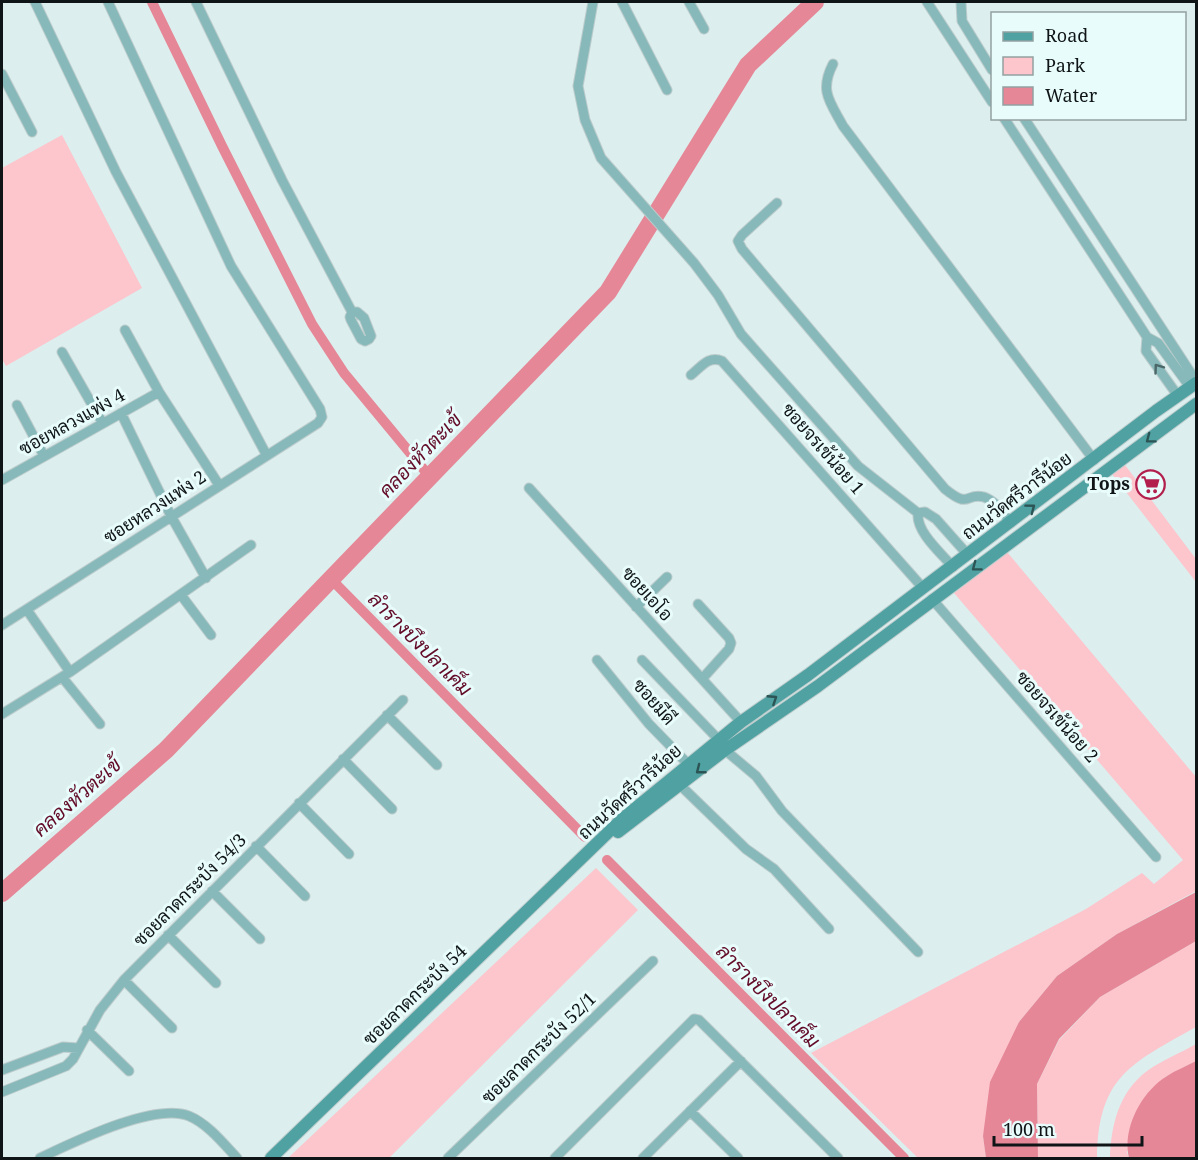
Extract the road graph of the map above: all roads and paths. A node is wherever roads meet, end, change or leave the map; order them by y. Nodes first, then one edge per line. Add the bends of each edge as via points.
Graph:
1 (35, 2) edge
2 (108, 2) edge
3 (196, 2) edge
4 (593, 2) edge
5 (622, 2) edge
6 (689, 2) edge
7 (927, 2) edge
8 (961, 2) edge
9 (704, 29) dead end
10 (833, 64) dead end
11 (991, 67) edge
12 (2, 74) edge
13 (667, 90) dead end
14 (991, 99) edge
15 (1005, 120) edge
16 (1025, 120) edge
17 (32, 132) dead end
18 (777, 203) dead end
19 (352, 312) dead end
20 (125, 330) dead end
21 (1147, 337) junction
22 (62, 352) dead end
23 (691, 375) dead end
24 (1195, 387) edge
25 (159, 392) junction
26 (1178, 396) junction
27 (17, 405) dead end
28 (1192, 407) edge
29 (121, 413) junction
30 (102, 422) junction
31 (266, 454) junction
32 (44, 456) junction
33 (1094, 460) junction
34 (2, 480) edge
35 (219, 485) junction
36 (529, 488) dead end
37 (918, 513) junction
38 (171, 516) junction
39 (1011, 523) junction
40 (251, 545) dead end
41 (968, 555) junction
42 (953, 567) junction
43 (206, 578) junction
44 (667, 578) dead end
45 (923, 588) junction
46 (181, 595) junction
47 (932, 599) junction
48 (698, 604) dead end
49 (636, 607) junction
50 (27, 610) junction
51 (2, 625) edge
52 (211, 635) dead end
53 (597, 660) dead end
54 (642, 660) dead end
55 (66, 674) junction
56 (702, 679) junction
57 (403, 700) dead end
58 (2, 714) edge
59 (387, 716) junction
60 (741, 722) junction
61 (100, 724) dead end
62 (718, 739) junction
63 (725, 750) junction
64 (343, 759) junction
65 (688, 764) junction
66 (437, 765) dead end
67 (680, 785) junction
68 (299, 803) junction
69 (392, 809) dead end
70 (256, 846) junction
71 (349, 854) dead end
72 (1156, 857) dead end
73 (584, 858) junction
74 (212, 891) junction
75 (305, 896) dead end
76 (829, 928) dead end
77 (168, 934) junction
78 (260, 939) dead end
79 (918, 952) dead end
80 (653, 961) dead end
81 (124, 980) junction
82 (216, 982) dead end
83 (172, 1028) dead end
84 (87, 1030) junction
85 (79, 1048) junction
86 (741, 1061) junction
87 (2, 1070) edge
88 (129, 1071) dead end
89 (2, 1092) edge
90 (690, 1111) junction
91 (40, 1158) edge
92 (237, 1158) edge
93 (271, 1158) edge
94 (448, 1158) edge
95 (555, 1158) edge
96 (643, 1158) edge
97 (738, 1158) edge
98 (838, 1158) edge

1 - 31 street via 116,172
2 - 31 street, ซอยหลวงแพ่ง 2 via 231,266 322,413 318,423
3 - 19 street via 282,180
4 - 37 street via 578,86 585,120 601,158 694,263 741,334 858,466
5 - 13 street
6 - 9 street
7 - 14 street
8 - 11 street via 962,21
10 - 33 street via 825,85 843,126
12 - 17 street
15 - 21 street
16 - 24 street
18 - 39 street via 741,235 738,241 742,249 945,489 960,500 981,496 990,500
20 - 25 street
21 - 24 street via 1158,343
26 -> 21 street via 1146,351
22 - 30 street
23 - 45 street, ซอยจรเข้น้อย 1 via 708,361 722,361
24 - 26 main road, ถนนวัดศรีวารีน้อย
25 - 29 street, ซอยหลวงแพ่ง 4
25 - 35 street
26 - 28 main road
26 - 33 main road, ถนนวัดศรีวารีน้อย
27 - 32 street
28 -> 47 main road, ถนนวัดศรีวารีน้อย
29 - 30 street, ซอยหลวงแพ่ง 4
29 - 38 street
30 - 32 street, ซอยหลวงแพ่ง 4
31 - 35 street, ซอยหลวงแพ่ง 2
32 - 34 street, ซอยหลวงแพ่ง 4
39 -> 33 main road, ถนนวัดศรีวารีน้อย
35 - 38 street, ซอยหลวงแพ่ง 2
36 - 49 street, ซอยเอโอ
37 - 41 street via 925,512 936,519
37 - 42 street via 917,521
38 - 43 street
38 - 50 street, ซอยหลวงแพ่ง 2
39 - 41 main road, ถนนวัดศรีวารีน้อย
40 - 43 street
41 - 42 main road, ถนนวัดศรีวารีน้อย
42 - 45 main road, ถนนวัดศรีวารีน้อย
43 - 46 street
44 - 49 street
45 - 47 main road
60 -> 45 main road, ถนนวัดศรีวารีน้อย
46 - 52 street
46 - 55 street
47 - 63 main road, ถนนวัดศรีวารีน้อย via 803,697
47 - 72 street, ซอยจรเข้น้อย 2
48 - 56 street via 731,643
49 - 56 street, ซอยเอโอ
50 - 51 street, ซอยหลวงแพ่ง 2
50 - 55 street
53 - 65 street, ซอยมีดี via 649,724
54 - 62 street
55 - 58 street
55 - 61 street
56 - 60 street, ซอยเอโอ
57 - 59 street, ซอยลาดกระบัง 54/3
59 - 64 street, ซอยลาดกระบัง 54/3
59 - 66 street
60 - 62 main road, ถนนวัดศรีวารีน้อย
62 - 65 main road, ถนนวัดศรีวารีน้อย
63 -> 67 main road, ถนนวัดศรีวารีน้อย
63 - 79 street via 756,776 782,811
64 - 68 street, ซอยลาดกระบัง 54/3
64 - 69 street
65 - 73 main road, ถนนวัดศรีวารีน้อย via 621,820
67 - 73 main road, ถนนวัดศรีวารีน้อย
67 - 76 street via 746,849 774,869
68 - 70 street, ซอยลาดกระบัง 54/3
68 - 71 street
70 - 74 street, ซอยลาดกระบัง 54/3
70 - 75 street
73 - 93 main road, ซอยลาดกระบัง 54
74 - 77 street, ซอยลาดกระบัง 54/3
74 - 78 street
77 - 81 street, ซอยลาดกระบัง 54/3
77 - 82 street
80 - 94 street, ซอยลาดกระบัง 52/1
81 - 83 street
81 - 84 street, ซอยลาดกระบัง 54/3
84 - 85 street, ซอยลาดกระบัง 54/3
84 - 88 street
85 - 87 street via 63,1047
85 - 89 street, ซอยลาดกระบัง 54/3 via 61,1069
86 - 90 street
86 - 95 street via 699,1020 692,1020
86 - 98 street
90 - 96 street
90 - 97 street
91 - 92 street via 128,1121 178,1113 200,1122

